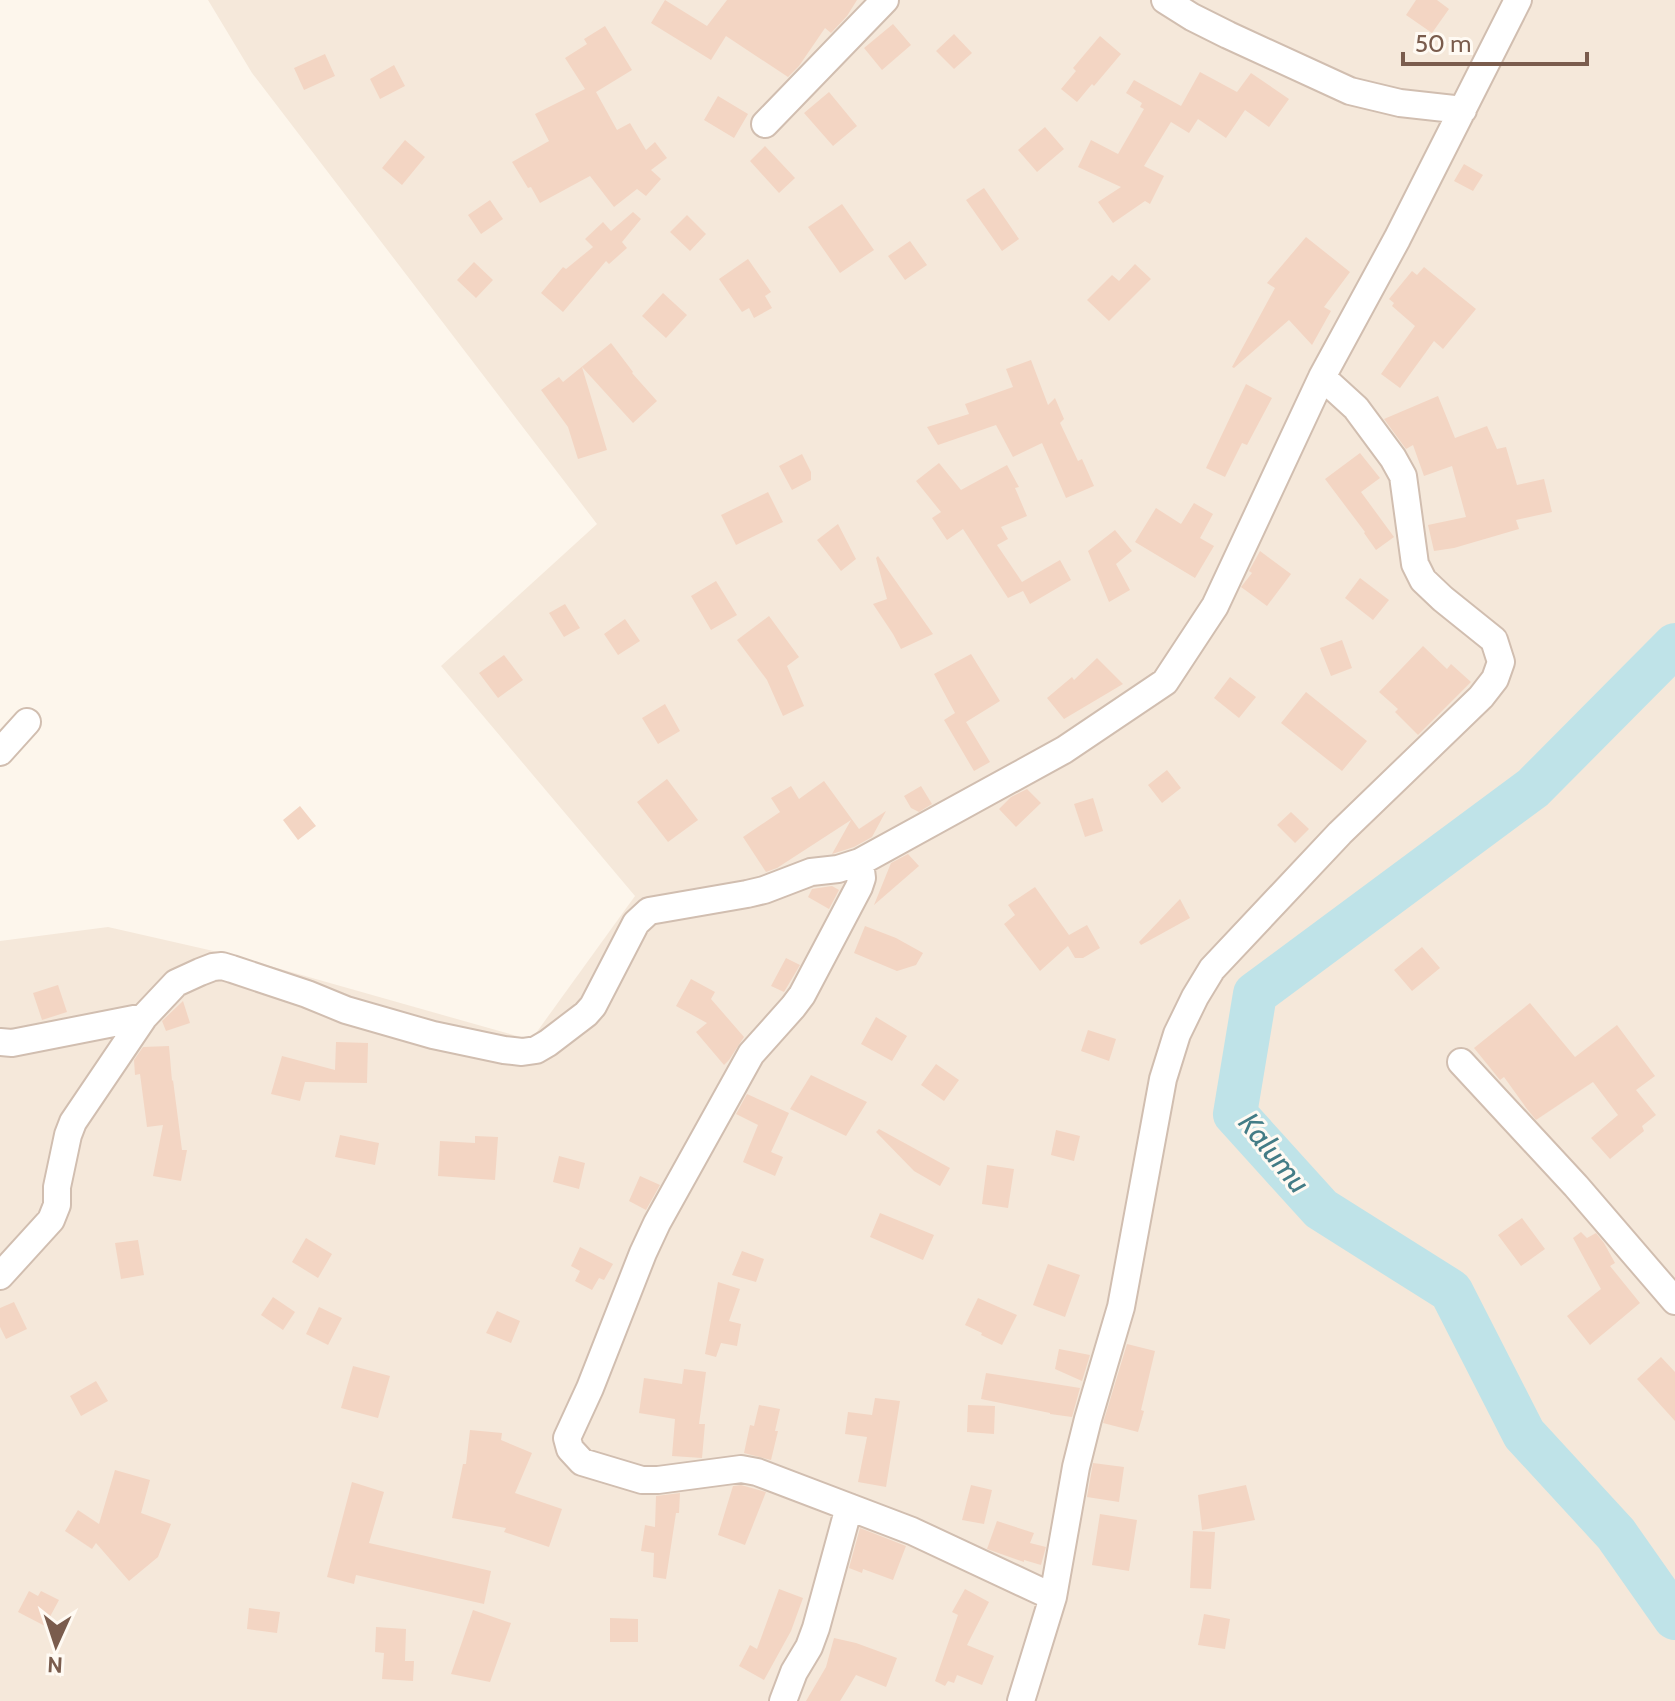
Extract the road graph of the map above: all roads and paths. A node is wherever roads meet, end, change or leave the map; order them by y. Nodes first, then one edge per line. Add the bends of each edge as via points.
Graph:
1 (885, 0) edge
2 (1165, 0) edge
3 (1518, 0) edge
4 (1463, 110) junction
5 (765, 124) dead end
6 (1322, 377) junction
7 (27, 722) dead end
8 (0, 752) edge
9 (860, 862) junction
10 (144, 1017) junction
11 (0, 1042) edge
12 (1461, 1062) dead end
13 (0, 1276) edge
14 (1675, 1301) edge
15 (849, 1507) junction
16 (1053, 1597) junction
17 (783, 1701) edge
18 (1021, 1701) edge

1 - 5 street
2 - 4 street via 1350,91
3 - 4 street
4 - 6 street
6 - 9 street via 1215,606 1165,682 1064,750
6 - 16 street via 1356,408 1403,476 1415,564 1423,580 1494,640 1501,662 1481,697 1340,833 1212,969 1177,1034 1163,1079 1121,1307 1076,1467
7 - 8 street
9 - 10 street via 747,894 649,911 636,923 593,1006 536,1050 504,1050 433,1035 222,966 176,983
9 - 15 street via 859,887 802,995 751,1054 657,1223 567,1438 582,1462 642,1480 741,1469
10 - 11 street
10 - 13 street via 73,1122 51,1220
12 - 14 street
15 - 16 street
15 - 17 street via 816,1628
16 - 18 street

